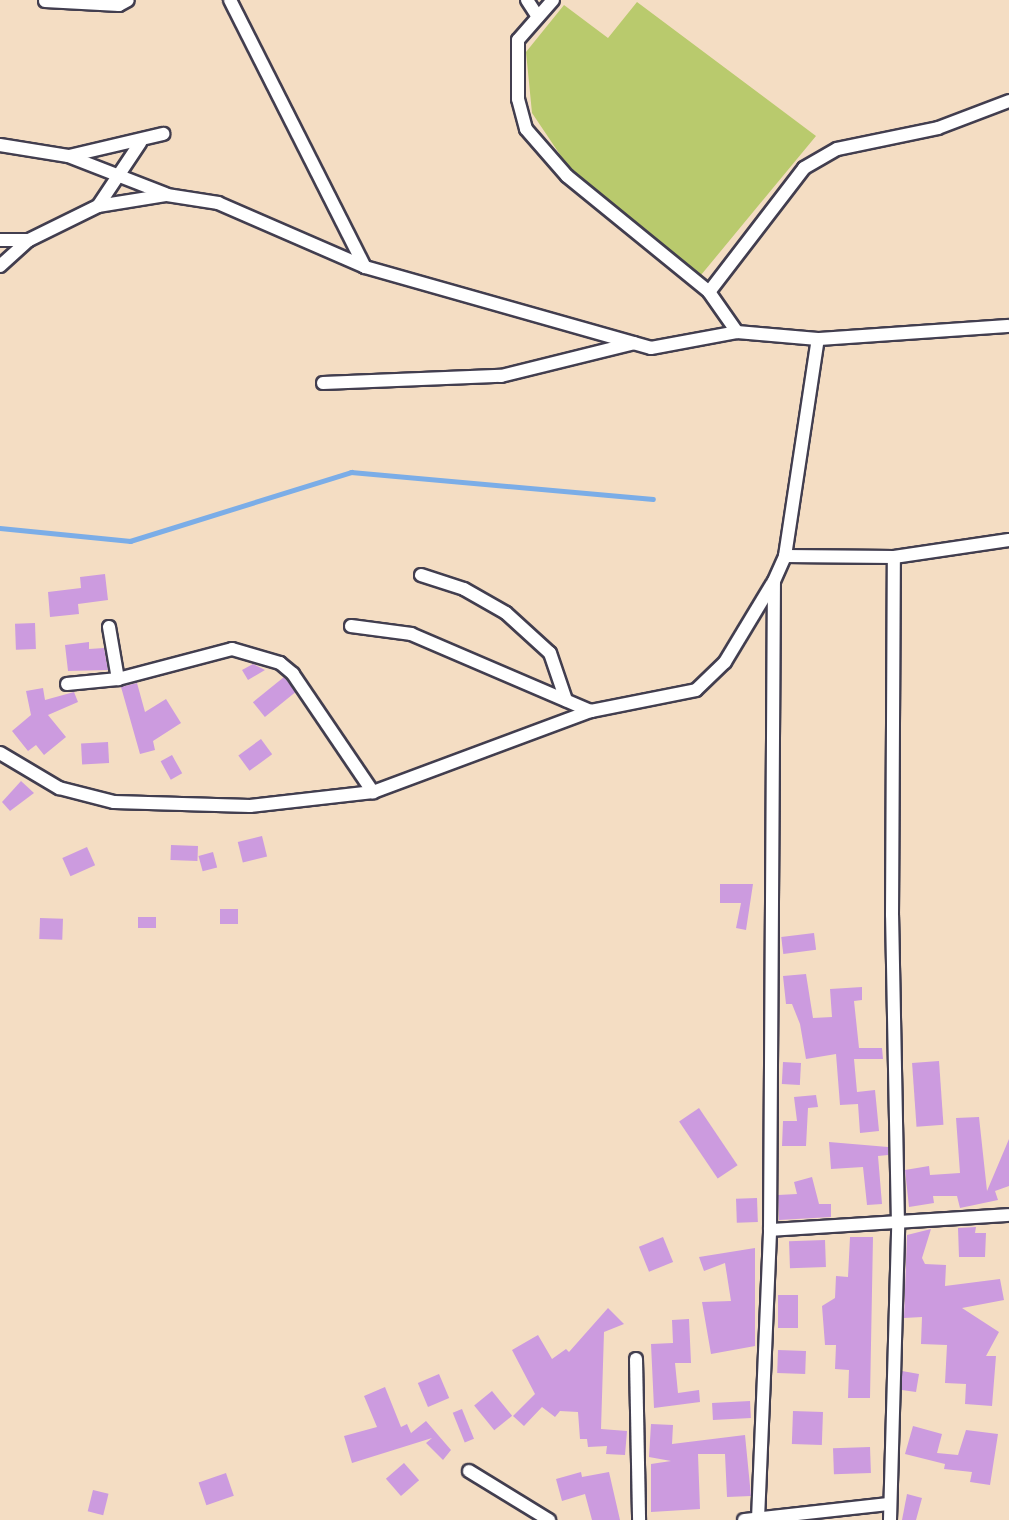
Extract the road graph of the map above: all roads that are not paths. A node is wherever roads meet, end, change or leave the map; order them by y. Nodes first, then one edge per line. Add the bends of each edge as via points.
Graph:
1 (128, 0) edge
2 (230, 0) edge
3 (526, 0) edge
4 (553, 0) edge
5 (45, 1) edge
6 (538, 17) junction
7 (1009, 101) edge
8 (164, 134) dead end
9 (140, 143) junction
10 (0, 146) edge
11 (68, 156) junction
12 (121, 177) junction
13 (168, 195) junction
14 (98, 206) junction
15 (0, 240) edge
16 (29, 240) junction
17 (0, 266) edge
18 (366, 267) junction
19 (709, 292) junction
20 (1009, 326) edge
21 (737, 332) junction
22 (818, 339) junction
23 (634, 343) junction
24 (323, 383) dead end
25 (1009, 540) edge
26 (785, 556) junction
27 (894, 558) junction
28 (421, 575) dead end
29 (774, 581) junction
30 (351, 626) dead end
31 (109, 627) dead end
32 (118, 679) junction
33 (67, 684) dead end
34 (566, 700) junction
35 (591, 711) junction
36 (0, 753) edge
37 (373, 792) junction
38 (1009, 1215) edge
39 (898, 1225) junction
40 (770, 1230) junction
41 (636, 1359) dead end
42 (470, 1471) dead end
43 (889, 1504) junction
44 (752, 1519) edge
45 (549, 1520) edge
46 (639, 1520) edge
47 (890, 1520) edge

1 - 5 street via 118,5
2 - 18 street
3 - 6 street
4 - 6 street
6 - 19 street via 518,40 518,99 526,129 567,176
7 - 19 street via 938,128 837,149 804,168
8 - 9 street
9 - 11 street
9 - 12 street
10 - 11 street
11 - 12 street
12 - 13 street
12 - 14 street
13 - 14 street
13 - 18 street via 218,203
14 - 16 street
15 - 16 street
16 - 17 street
18 - 23 street
19 - 21 street
20 - 22 street
21 - 22 street
21 - 23 street via 651,348
22 - 26 street
23 - 24 street via 501,376
25 - 27 street
26 - 27 street
26 - 29 street
27 - 39 street via 892,915
28 - 34 street via 464,589 506,613 550,653
29 - 35 street via 725,662 696,690
29 - 40 street
30 - 34 street via 411,634
31 - 32 street
32 - 33 street
32 - 37 street via 232,649 280,663 293,674
34 - 35 street
35 - 37 street
36 - 37 street via 60,788 114,802 250,806
38 - 39 street
39 - 40 street
39 - 43 street
40 - 44 street
41 - 46 street
42 - 45 street
43 - 44 street
43 - 47 street

